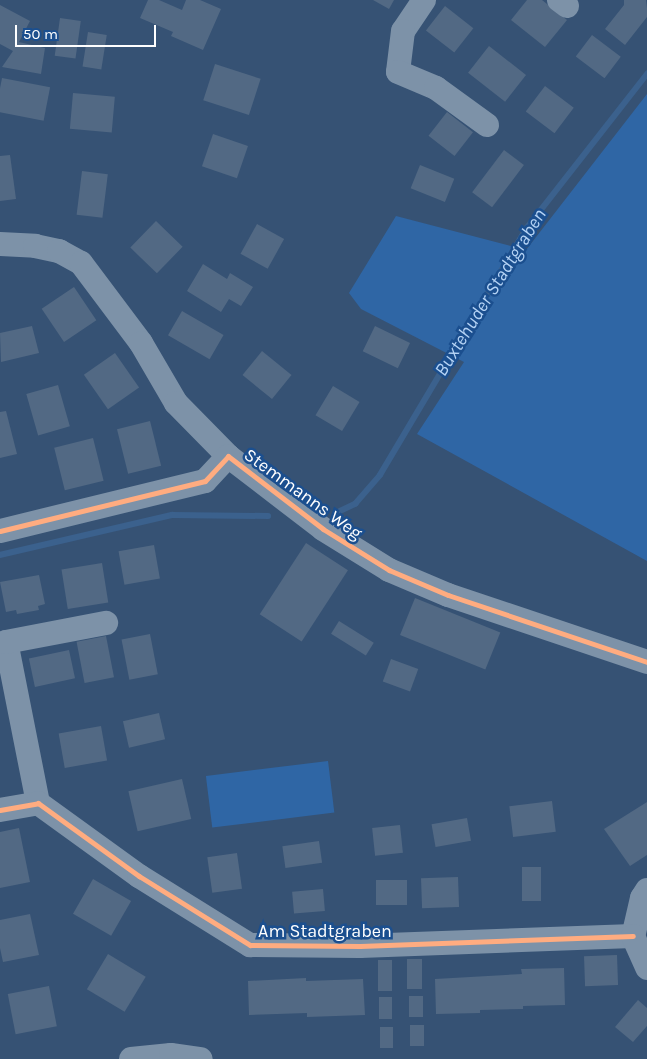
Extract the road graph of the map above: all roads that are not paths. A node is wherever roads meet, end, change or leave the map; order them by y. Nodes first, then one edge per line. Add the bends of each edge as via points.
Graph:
1 (424, 0) edge
2 (487, 125) dead end
3 (0, 244) edge
4 (228, 456) junction
5 (0, 531) edge
6 (106, 623) dead end
7 (647, 662) edge
8 (38, 803) junction
9 (0, 810) edge
10 (647, 890) edge
11 (633, 936) junction
12 (647, 968) edge
13 (130, 1059) edge
14 (201, 1059) edge

1 - 2 street via 402,31 398,72 436,88
3 - 4 street, Stemmanns Weg via 59,251 81,262 141,343 176,403
4 - 5 street, Stemmanns Weg via 205,480
4 - 7 street, Stemmanns Weg via 323,530 390,570 448,595
6 - 8 street via 6,642
8 - 9 street
8 - 11 street, Am Stadtgraben via 139,876 250,945 360,946
10 - 11 street
11 - 12 street
13 - 14 street via 171,1055

